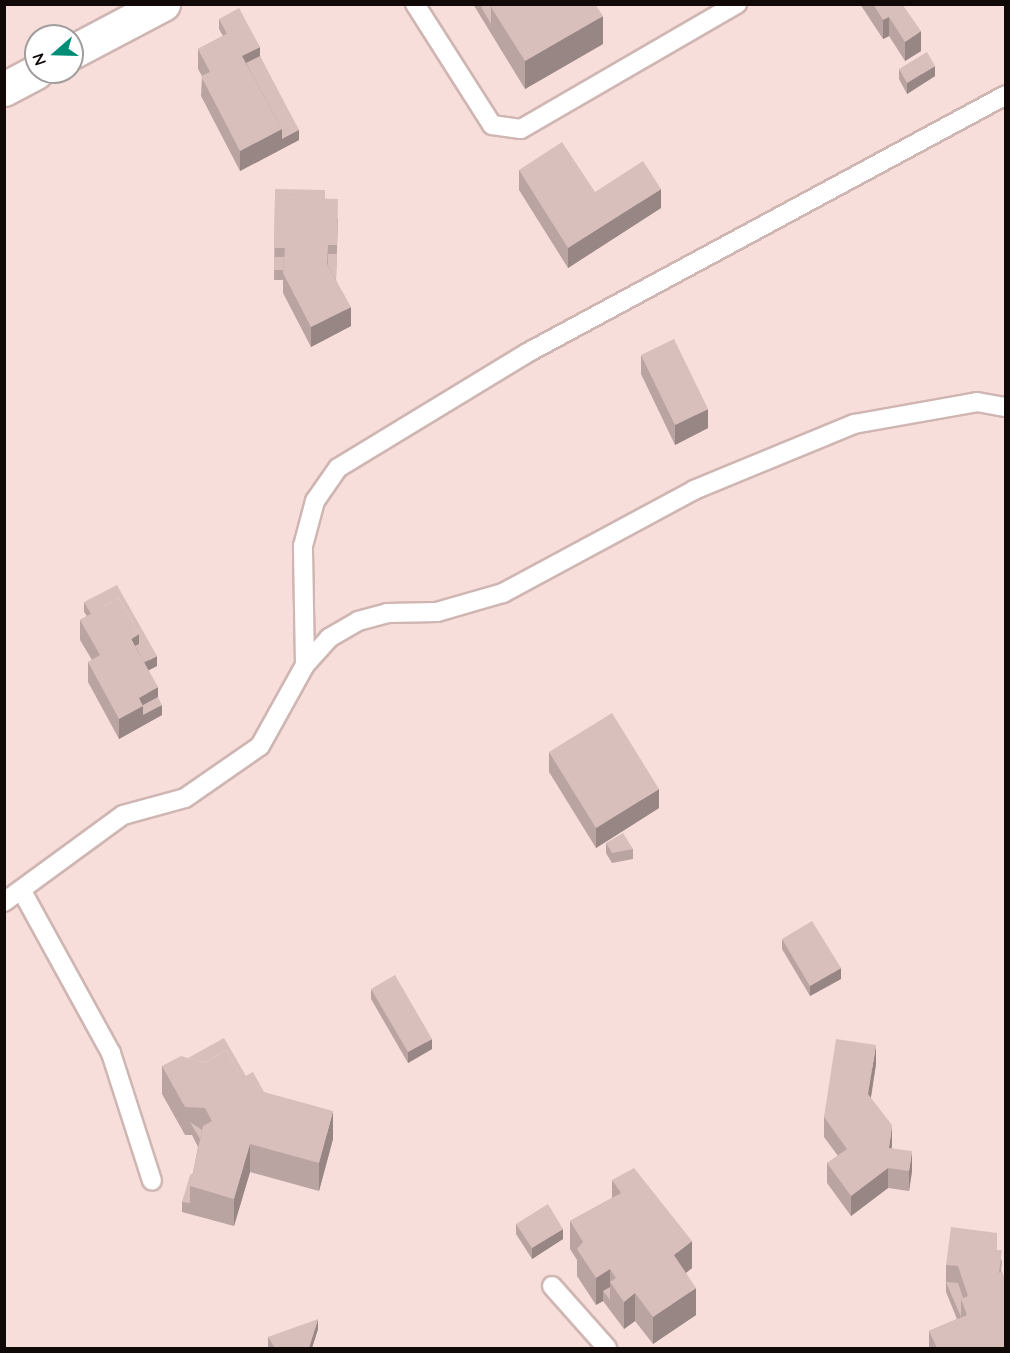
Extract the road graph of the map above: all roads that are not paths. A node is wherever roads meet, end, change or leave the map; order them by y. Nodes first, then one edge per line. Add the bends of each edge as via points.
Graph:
1 (163, 4) edge
2 (415, 4) edge
3 (736, 4) edge
4 (84, 46) edge
5 (24, 78) edge
6 (4, 89) edge
7 (1005, 95) edge
8 (1005, 407) edge
9 (305, 665) junction
10 (23, 893) junction
11 (4, 902) edge
12 (152, 1181) dead end
13 (552, 1286) dead end
14 (607, 1348) edge

1 - 4 street
2 - 3 lane via 492,125 521,129
5 - 6 street
7 - 9 lane via 527,353 338,468 315,501 303,546
8 - 9 lane via 977,402 854,424 694,490 503,593 437,612 387,614 358,621 329,638
9 - 10 lane via 260,746 185,798 123,815
10 - 11 lane
10 - 12 lane via 111,1053
13 - 14 lane

